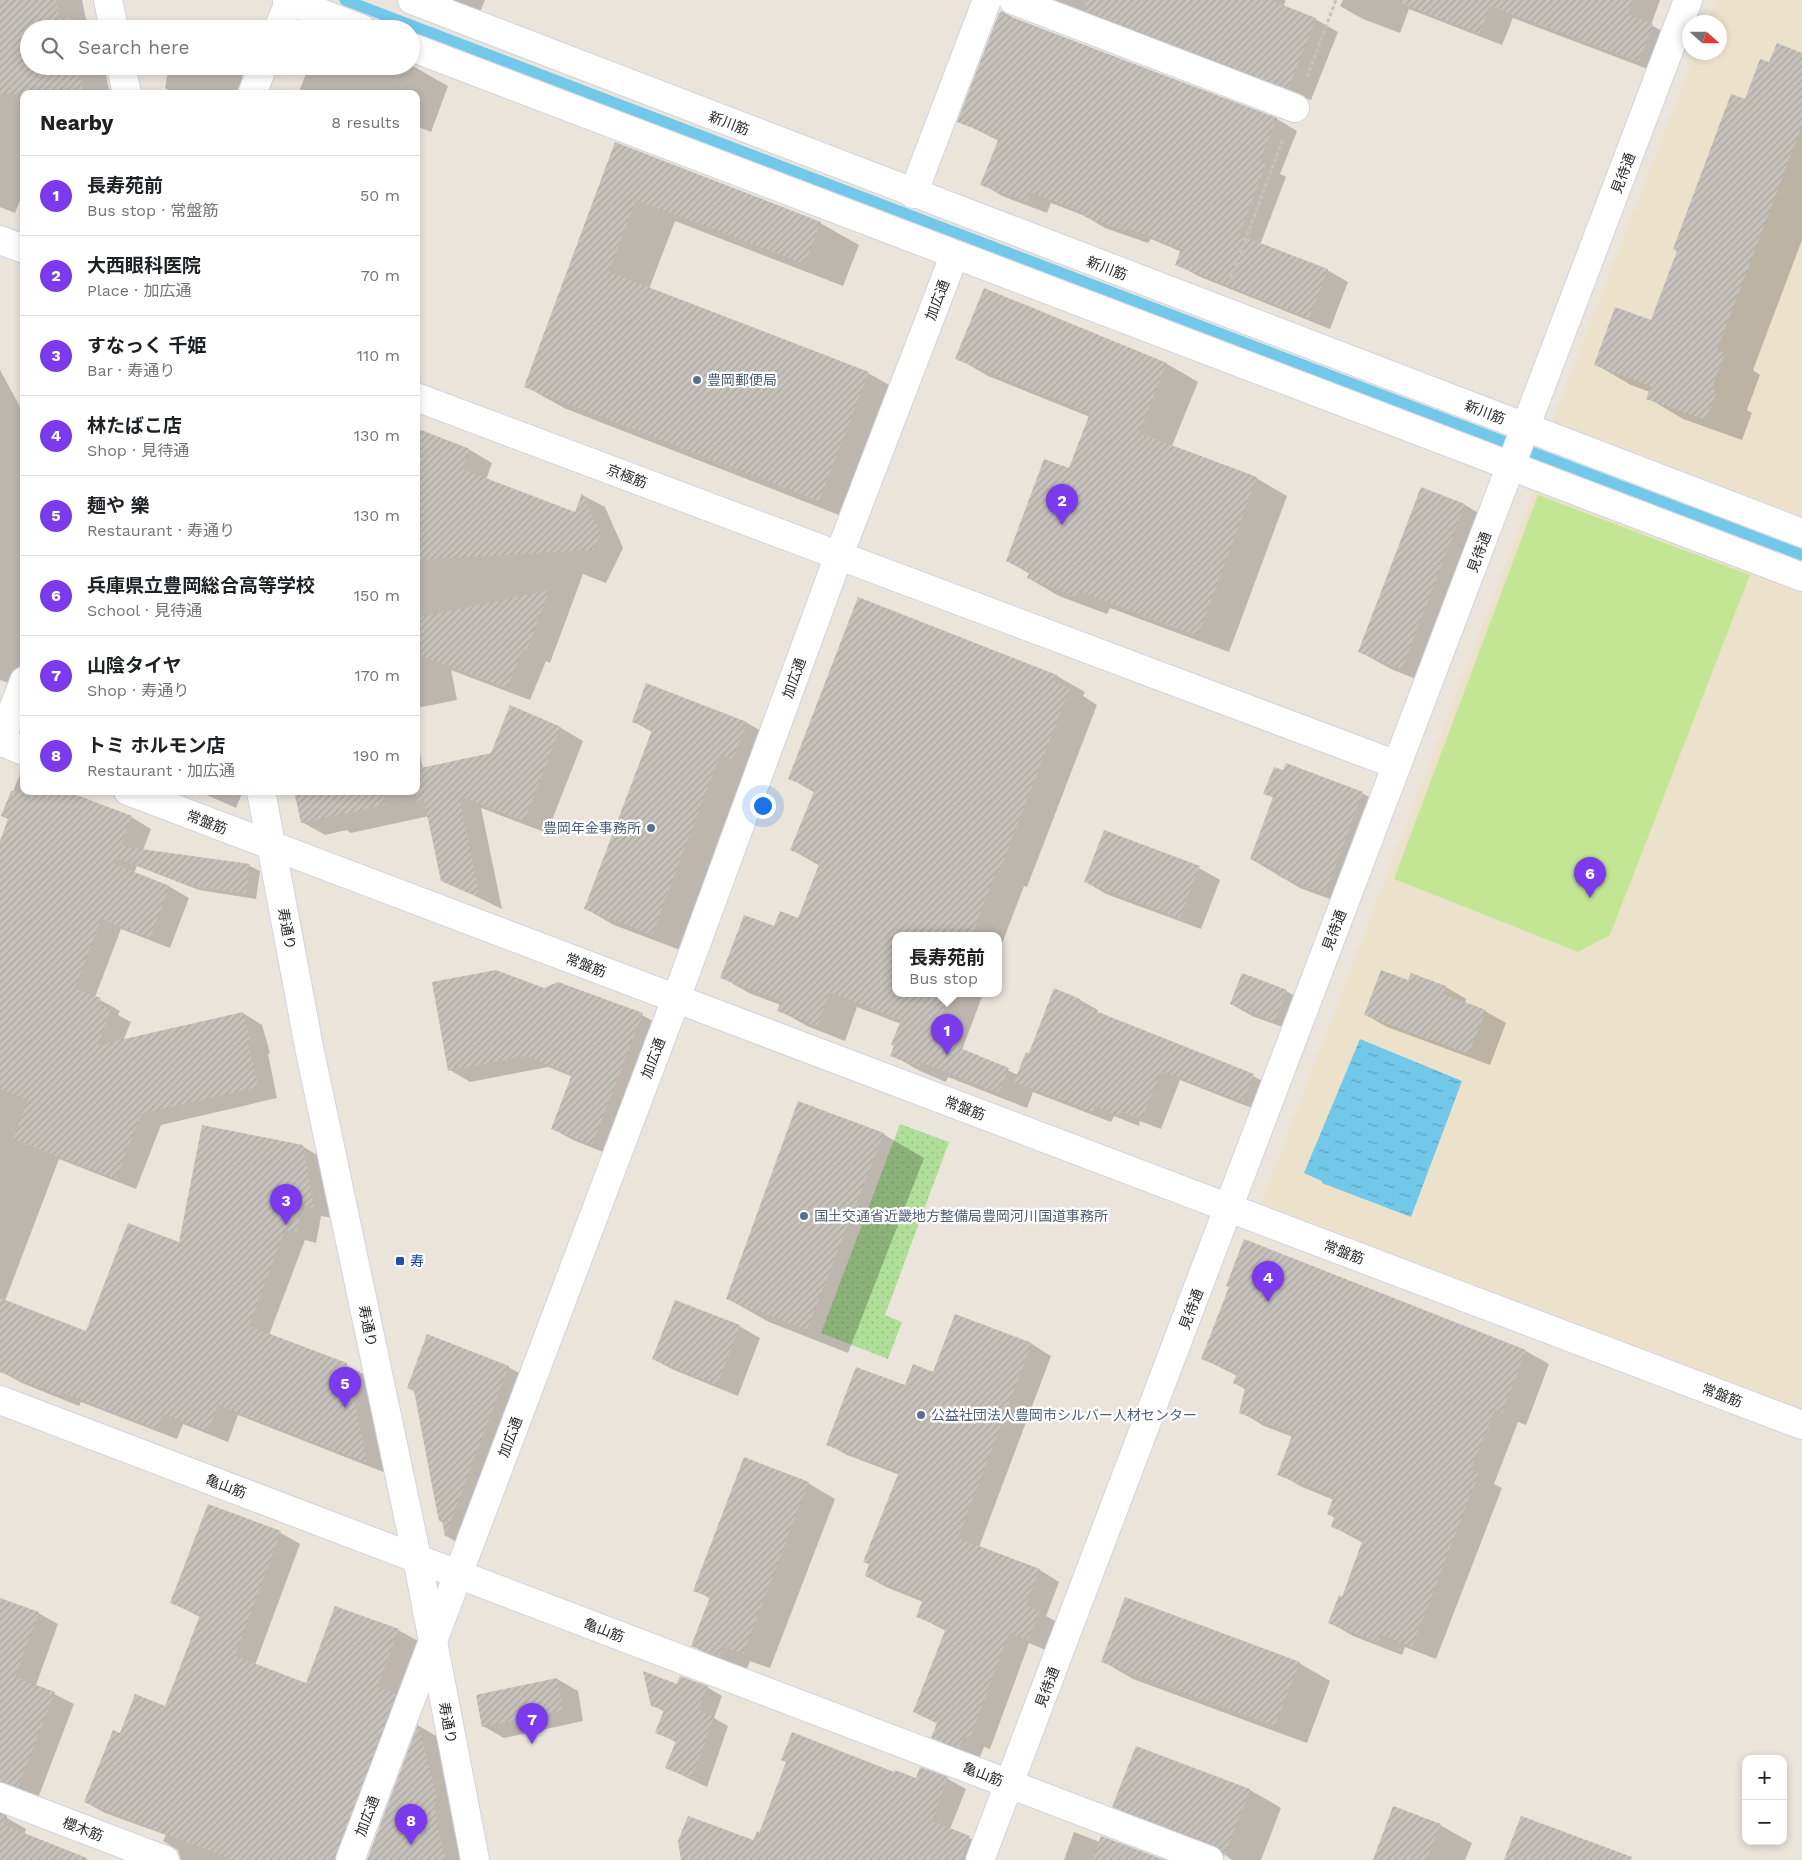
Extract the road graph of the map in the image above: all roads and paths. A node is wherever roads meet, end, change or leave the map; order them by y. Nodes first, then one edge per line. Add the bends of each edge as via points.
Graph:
1 (108, 0) edge
2 (289, 0) edge
3 (412, 0) edge
4 (987, 0) edge
5 (1013, 0) edge
6 (1336, 0) edge
7 (1688, 0) edge
8 (112, 20) edge
9 (281, 20) edge
10 (339, 20) edge
11 (420, 51) edge
12 (123, 75) edge
13 (259, 75) edge
14 (126, 90) edge
15 (254, 90) edge
16 (1295, 108) junction
17 (913, 194) junction
18 (0, 240) edge
19 (20, 248) edge
20 (954, 256) junction
21 (1218, 311) junction
22 (420, 398) edge
23 (1526, 428) junction
24 (1512, 466) junction
25 (1802, 534) edge
26 (839, 555) junction
27 (1802, 577) edge
28 (20, 690) edge
29 (0, 742) edge
30 (20, 750) edge
31 (1396, 765) junction
32 (138, 795) edge
33 (262, 795) edge
34 (272, 847) junction
35 (676, 999) junction
36 (1230, 1208) junction
37 (0, 1400) edge
38 (1802, 1426) edge
39 (417, 1558) junction
40 (458, 1574) junction
41 (433, 1644) junction
42 (1009, 1784) junction
43 (0, 1797) edge
44 (165, 1860) edge
45 (350, 1860) edge
46 (475, 1860) edge
47 (980, 1860) edge
48 (1209, 1860) edge

1 - 8 street
2 - 9 street
2 - 10 street
3 - 17 street, 新川筋
4 - 17 street
5 - 16 street
6 - 16 path
7 - 23 street, 見待通
11 - 20 street
12 - 14 street
13 - 15 street
16 - 21 path
17 - 21 street, 新川筋
18 - 19 street
20 - 24 street
20 - 26 street, 加広通
21 - 23 street, 新川筋
22 - 26 street, 京極筋
23 - 24 street, 見待通
23 - 25 street, 新川筋
24 - 27 street
24 - 31 street, 見待通
26 - 31 street, 京極筋
26 - 35 street, 加広通
28 - 29 street
29 - 30 street
31 - 36 street, 見待通
32 - 34 street, 常盤筋
33 - 34 street, 寿通り
34 - 35 street, 常盤筋
34 - 39 street, 寿通り via 309,1047
35 - 36 street, 常盤筋
35 - 40 street, 加広通
36 - 38 street, 常盤筋
36 - 42 street, 見待通
37 - 39 street, 亀山筋
39 - 40 street, 亀山筋
39 - 41 street, 寿通り
40 - 41 street, 加広通
40 - 42 street, 亀山筋
41 - 45 street, 加広通
41 - 46 street, 寿通り
42 - 47 street, 見待通
42 - 48 street, 亀山筋
43 - 44 street, 櫻木筋

